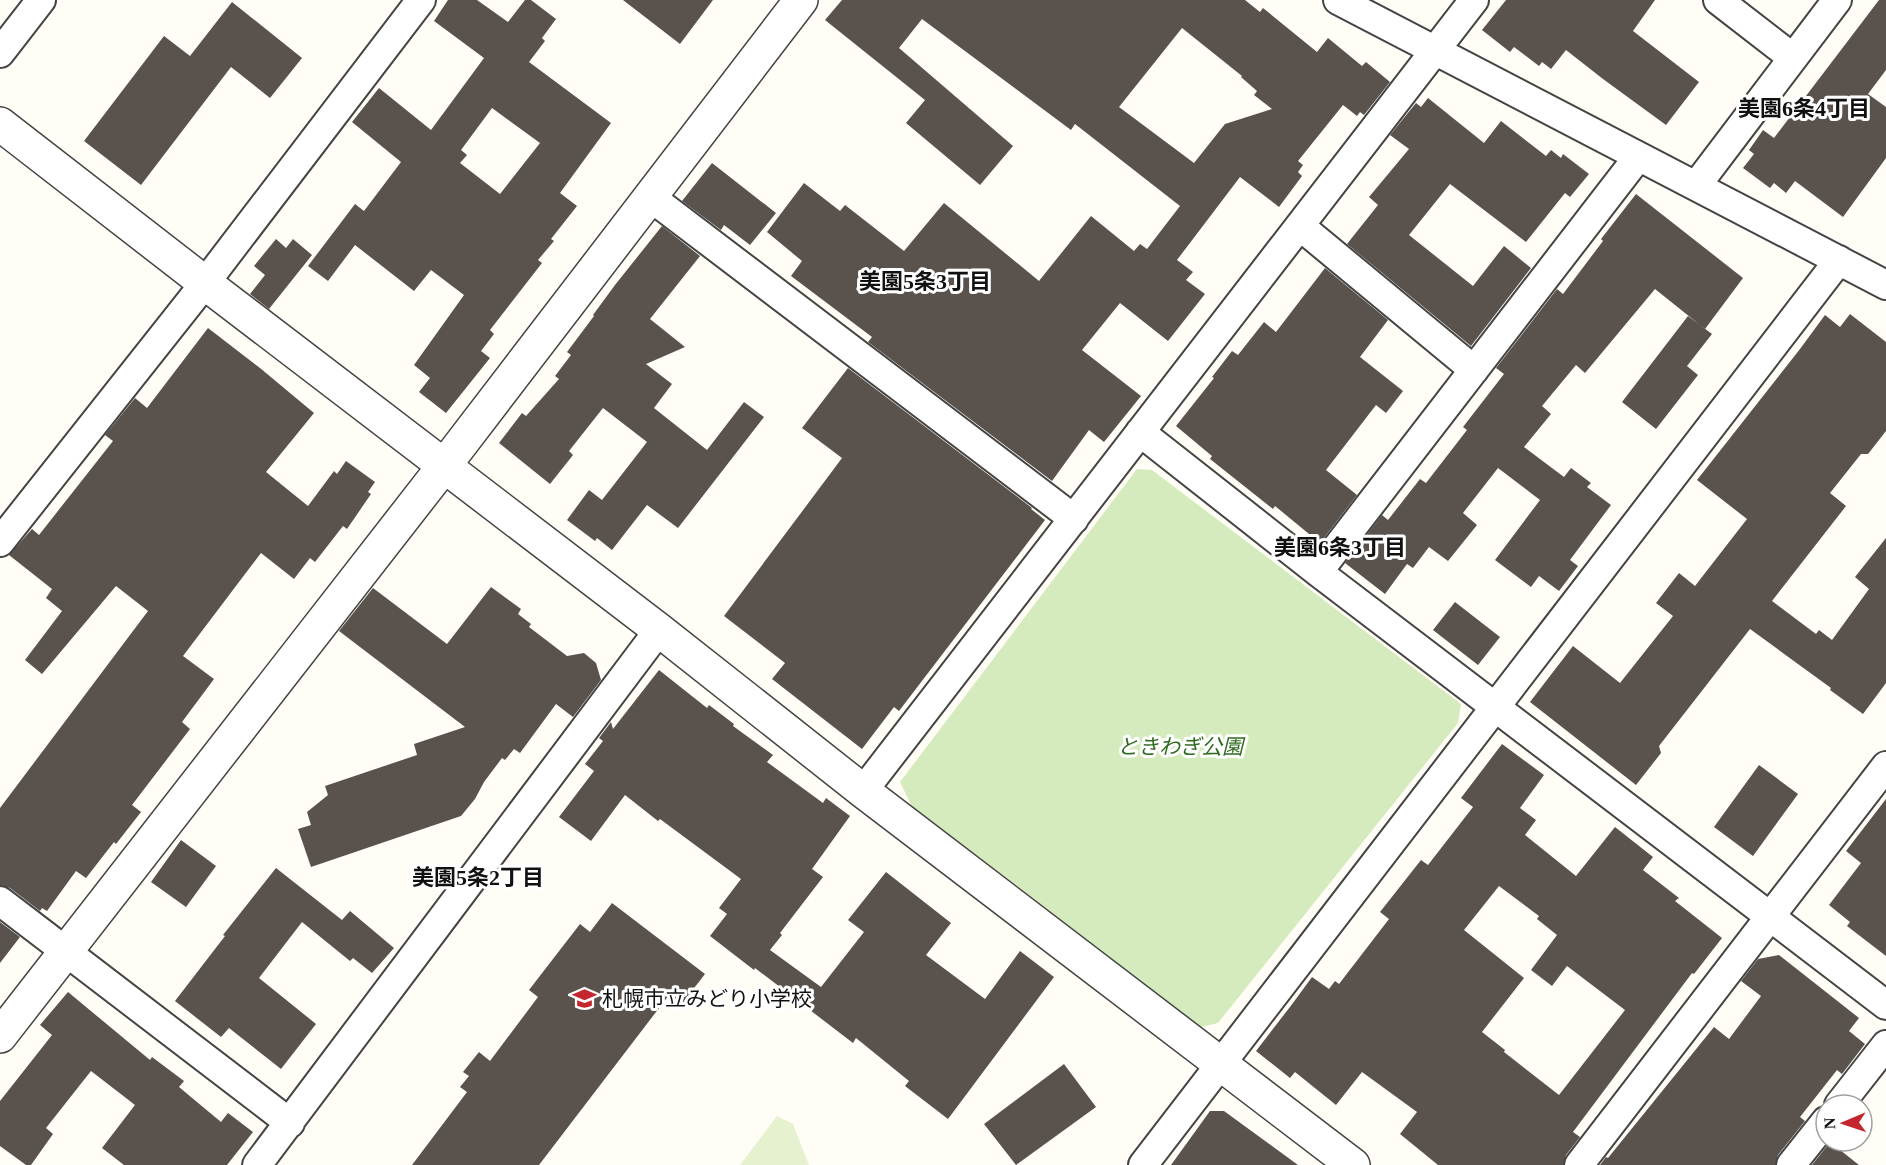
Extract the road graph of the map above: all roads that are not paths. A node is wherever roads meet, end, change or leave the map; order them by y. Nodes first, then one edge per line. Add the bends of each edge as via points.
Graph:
1 (41, 0) edge
2 (421, 0) edge
3 (801, 0) edge
4 (1338, 0) edge
5 (1474, 0) edge
6 (1718, 0) edge
7 (1837, 0) edge
8 (1435, 50) junction
9 (0, 53) edge
10 (1793, 58) junction
11 (0, 124) edge
12 (1638, 157) junction
13 (1696, 186) junction
14 (649, 196) junction
15 (1300, 226) junction
16 (1839, 260) junction
17 (205, 283) junction
18 (1886, 285) edge
19 (1474, 370) junction
20 (1140, 432) junction
21 (444, 465) junction
22 (1074, 519) junction
23 (0, 542) edge
24 (1318, 572) junction
25 (659, 630) junction
26 (1496, 706) junction
27 (1886, 766) edge
28 (863, 791) junction
29 (0, 901) edge
30 (1770, 916) junction
31 (65, 951) junction
32 (1886, 1005) edge
33 (0, 1036) edge
34 (1886, 1045) edge
35 (1222, 1064) junction
36 (1848, 1093) edge
37 (290, 1122) junction
38 (1814, 1136) edge
39 (257, 1165) edge
40 (1143, 1165) edge
41 (1353, 1165) edge
42 (1579, 1165) edge
43 (1791, 1165) edge

1 - 9 street
2 - 17 street
3 - 14 street
4 - 8 street
5 - 8 street
6 - 10 street
7 - 10 street
8 - 12 street
8 - 15 street
10 - 13 street
11 - 17 street
12 - 13 street
12 - 19 street
13 - 16 street
14 - 21 street
14 - 22 street
15 - 19 street
15 - 20 street
16 - 18 street
16 - 26 street
17 - 21 street
17 - 23 street
19 - 24 street
20 - 22 street
20 - 24 street
21 - 25 street
21 - 31 street
22 - 28 street
24 - 26 street
25 - 28 street
25 - 37 street
26 - 30 street
26 - 35 street
27 - 30 street
28 - 35 street
29 - 31 street
30 - 32 street
30 - 42 street
31 - 33 street
31 - 37 street
34 - 36 street
35 - 40 street
35 - 41 street
37 - 39 street
38 - 43 street

